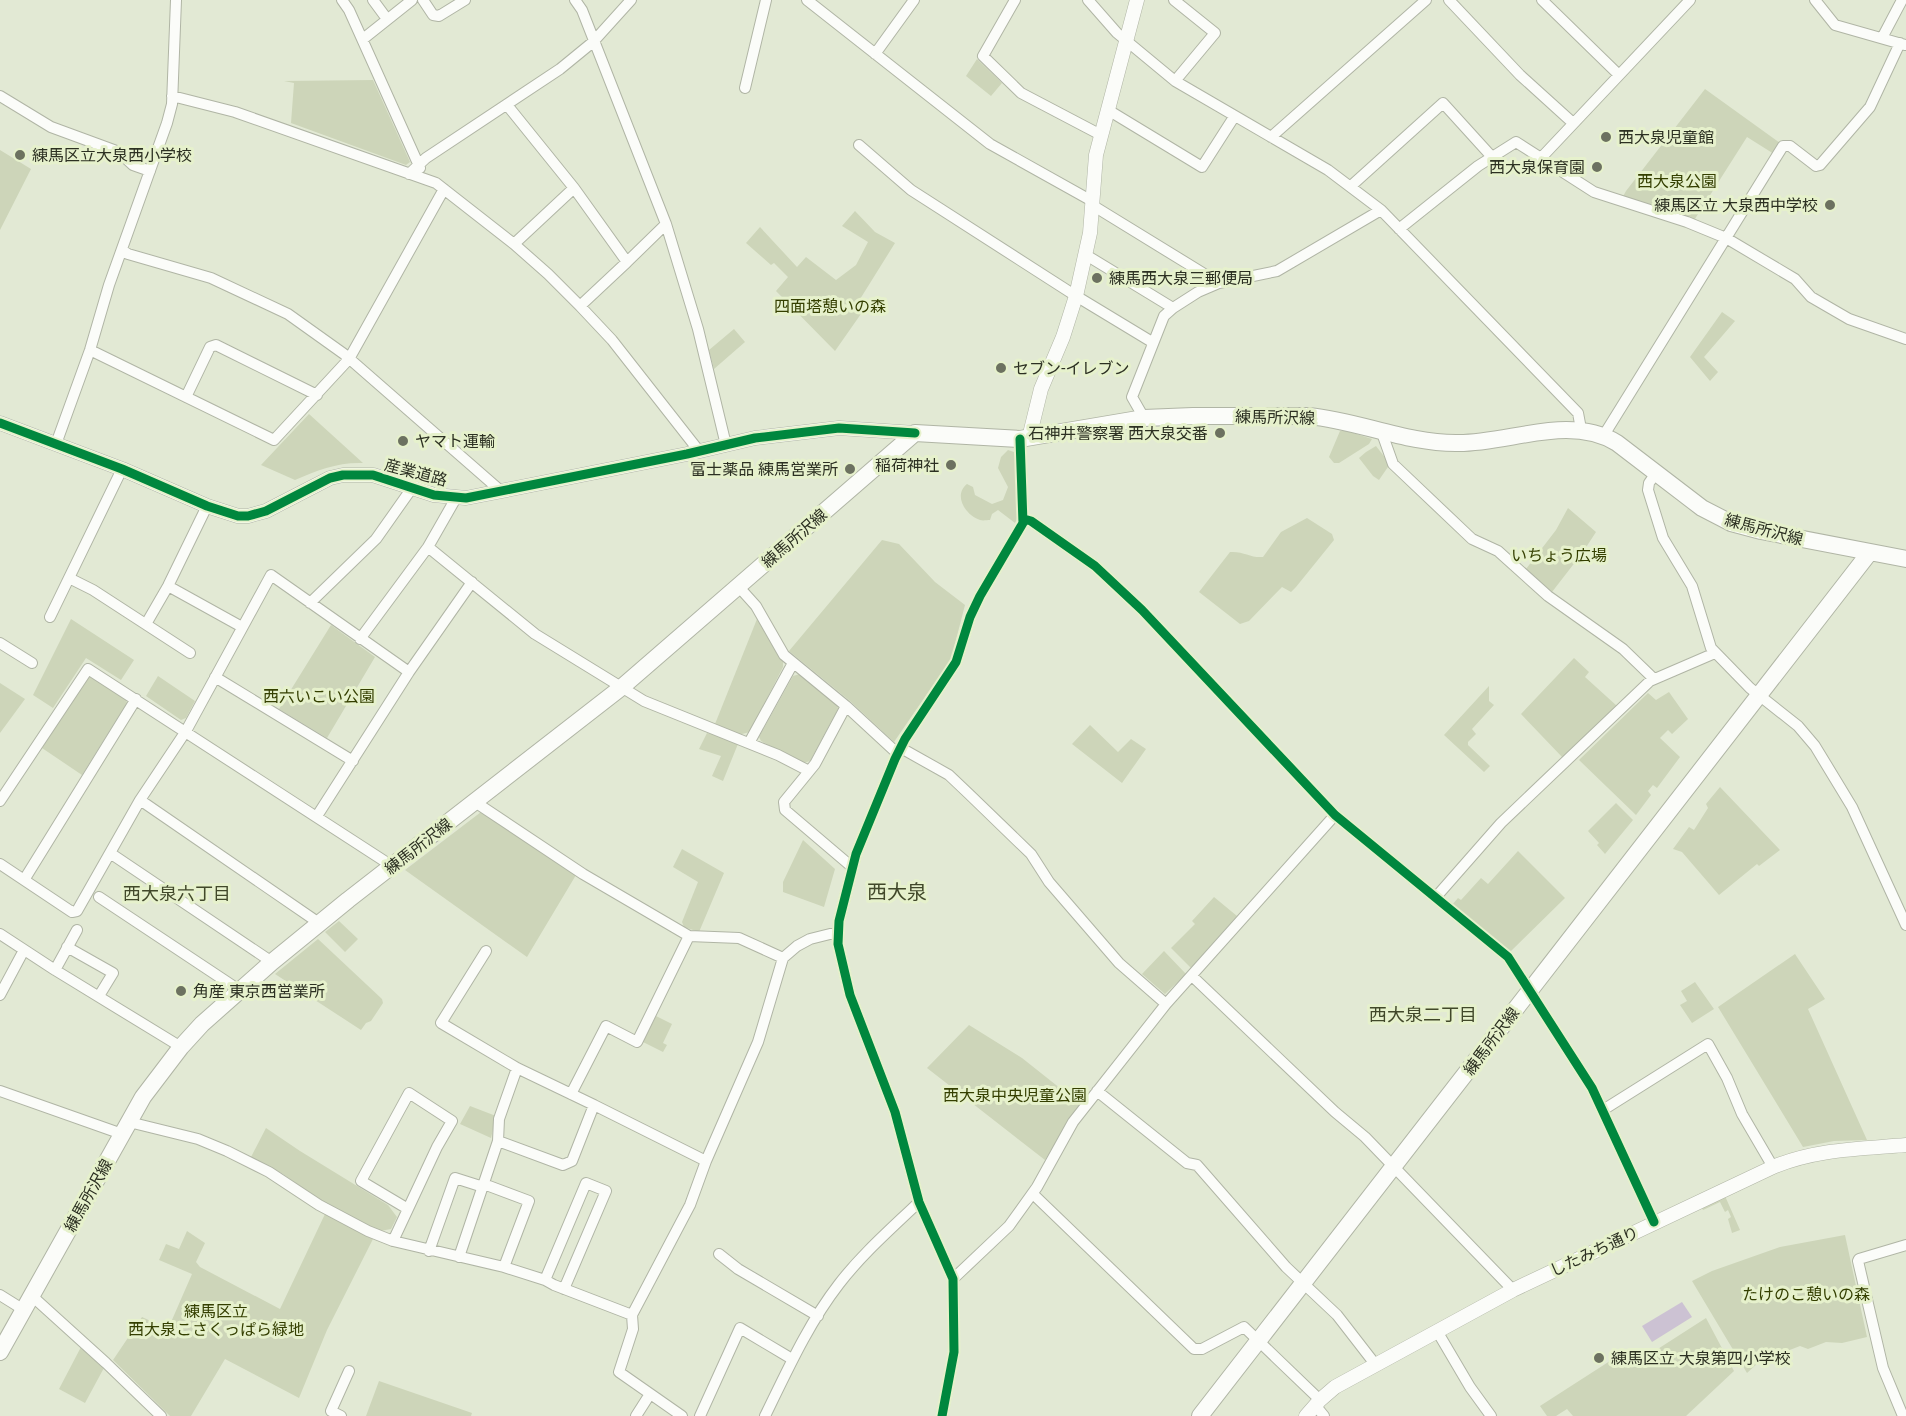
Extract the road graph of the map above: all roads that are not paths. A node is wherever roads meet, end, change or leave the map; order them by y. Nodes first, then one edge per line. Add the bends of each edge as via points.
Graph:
1 (176, 0) edge
2 (342, 0) edge
3 (373, 0) edge
4 (412, 0) edge
5 (423, 0) edge
6 (465, 0) edge
7 (575, 0) edge
8 (631, 0) edge
9 (766, 0) edge
10 (807, 0) edge
11 (914, 0) edge
12 (1015, 0) edge
13 (1088, 0) edge
14 (1137, 0) edge
15 (1174, 0) edge
16 (1426, 0) edge
17 (1449, 0) edge
18 (1542, 0) edge
19 (1690, 0) edge
20 (1815, 0) edge
21 (1902, 0) edge
22 (387, 19) junction
23 (1882, 38) junction
24 (363, 39) junction
25 (1126, 41) junction
26 (593, 42) junction
27 (1903, 44) edge
28 (874, 54) junction
29 (1619, 75) junction
30 (1175, 81) junction
31 (745, 88) dead end
32 (0, 96) edge
33 (172, 96) junction
34 (507, 105) junction
35 (1108, 110) junction
36 (1234, 117) junction
37 (1574, 123) junction
38 (1101, 135) junction
39 (1271, 137) junction
40 (859, 145) dead end
41 (1492, 157) junction
42 (1540, 159) junction
43 (418, 164) junction
44 (150, 171) junction
45 (409, 174) junction
46 (429, 179) junction
47 (1351, 186) junction
48 (574, 188) junction
49 (444, 189) junction
50 (1092, 203) junction
51 (1381, 210) junction
52 (666, 224) junction
53 (1399, 229) junction
54 (1726, 238) junction
55 (514, 244) junction
56 (122, 250) junction
57 (1086, 255) junction
58 (627, 262) junction
59 (1219, 283) junction
60 (1076, 296) junction
61 (580, 306) junction
62 (1173, 308) junction
63 (1906, 339) edge
64 (1152, 342) junction
65 (90, 350) junction
66 (349, 359) junction
67 (317, 395) junction
68 (186, 397) junction
69 (1144, 418) junction
70 (0, 423) edge
71 (1581, 429) junction
72 (915, 433) junction
73 (1382, 433) junction
74 (1604, 435) junction
75 (1025, 438) junction
76 (56, 444) junction
77 (726, 445) junction
78 (699, 451) junction
79 (122, 469) junction
80 (1656, 473) junction
81 (412, 488) junction
82 (502, 492) junction
83 (456, 498) junction
84 (207, 506) junction
85 (1024, 519) junction
86 (428, 547) junction
87 (1870, 552) junction
88 (1906, 559) edge
89 (69, 578) junction
90 (472, 582) junction
91 (168, 586) junction
92 (738, 586) junction
93 (310, 603) junction
94 (50, 617) dead end
95 (146, 624) junction
96 (242, 627) junction
97 (360, 639) junction
98 (0, 643) edge
99 (190, 653) dead end
100 (1715, 653) junction
101 (32, 663) dead end
102 (793, 663) junction
103 (409, 672) junction
104 (215, 677) junction
105 (1654, 678) junction
106 (622, 687) junction
107 (1759, 695) junction
108 (136, 699) junction
109 (846, 706) junction
110 (186, 731) junction
111 (749, 742) junction
112 (899, 751) junction
113 (352, 761) junction
114 (809, 771) junction
115 (0, 800) edge
116 (140, 800) junction
117 (475, 802) junction
118 (1335, 815) junction
119 (317, 816) junction
120 (110, 853) junction
121 (0, 864) edge
122 (392, 866) junction
123 (852, 867) junction
124 (24, 880) junction
125 (99, 897) dead end
126 (1436, 897) junction
127 (1903, 912) edge
128 (320, 923) junction
129 (1906, 925) edge
130 (77, 930) dead end
131 (838, 932) junction
132 (0, 934) edge
133 (688, 936) junction
134 (67, 947) junction
135 (24, 950) junction
136 (486, 951) dead end
137 (783, 958) junction
138 (272, 962) junction
139 (55, 970) junction
140 (1192, 976) junction
141 (239, 990) junction
142 (1530, 990) junction
143 (0, 995) edge
144 (99, 996) junction
145 (1166, 1004) junction
146 (181, 1047) junction
147 (517, 1068) junction
148 (0, 1091) edge
149 (1097, 1091) junction
150 (571, 1094) junction
151 (594, 1105) junction
152 (1603, 1110) junction
153 (126, 1128) junction
154 (498, 1141) junction
155 (1906, 1145) edge
156 (705, 1161) junction
157 (1395, 1167) junction
158 (1773, 1167) junction
159 (483, 1185) junction
160 (1033, 1194) junction
161 (920, 1202) junction
162 (408, 1209) junction
163 (1654, 1222) junction
164 (393, 1241) junction
165 (1906, 1245) edge
166 (429, 1251) junction
167 (719, 1254) dead end
168 (459, 1257) junction
169 (504, 1267) junction
170 (953, 1279) junction
171 (545, 1280) junction
172 (1304, 1283) junction
173 (564, 1289) junction
174 (1513, 1290) junction
175 (0, 1295) edge
176 (28, 1303) junction
177 (632, 1315) junction
178 (818, 1316) junction
179 (1437, 1330) junction
180 (1259, 1341) junction
181 (0, 1352) edge
182 (792, 1359) junction
183 (1374, 1364) junction
184 (349, 1371) dead end
185 (650, 1394) junction
186 (1316, 1409) edge
187 (943, 1415) edge
188 (161, 1416) edge
189 (341, 1416) edge
190 (636, 1416) edge
191 (682, 1416) edge
192 (700, 1416) edge
193 (765, 1416) edge
194 (1200, 1416) edge
195 (1491, 1416) edge
196 (1903, 1416) edge

1 - 33 street
2 - 24 street
3 - 22 street
4 - 22 street
5 - 6 street via 433,15 440,16
7 - 26 street
8 - 26 street
9 - 31 street
10 - 28 street
11 - 28 street
12 - 38 street via 983,56 1021,93
13 - 25 street
14 - 25 street
15 - 30 street via 1215,33
16 - 39 street
17 - 37 street via 1520,75
18 - 29 street
19 - 29 street
20 - 23 street via 1835,25
21 - 23 street
22 - 24 street
23 - 27 street
24 - 43 street
25 - 30 street
25 - 35 street
26 - 34 street
26 - 52 street
27 - 54 street via 1870,107 1820,165 1784,146
28 - 50 street via 990,144
29 - 37 street
30 - 36 street
32 - 44 street via 51,127 119,152 133,165
33 - 44 street
33 - 45 street via 235,112
34 - 43 street
34 - 48 street
35 - 36 street via 1202,167
35 - 38 street
36 - 39 street
37 - 42 street
38 - 50 street
39 - 47 street
40 - 60 street via 911,190
41 - 42 street via 1516,142
41 - 47 street via 1443,103
41 - 53 street
42 - 54 street via 1594,192
43 - 45 street
43 - 46 street
44 - 56 street
45 - 46 street
46 - 49 street
47 - 51 street
48 - 55 street
48 - 58 street
49 - 55 street
49 - 66 street
50 - 57 street
50 - 59 street
51 - 53 street
51 - 59 street via 1277,271
52 - 58 street
52 - 77 street via 698,329
53 - 71 street via 1578,413
54 - 63 street via 1795,279 1811,297 1849,319
54 - 74 street
55 - 61 street
56 - 65 street
56 - 66 street via 211,278 288,314
57 - 60 street
57 - 62 street
58 - 61 street
59 - 62 street
60 - 64 street
60 - 75 street
61 - 78 street via 612,340
62 - 64 street via 1164,316
64 - 69 street via 1132,397
65 - 68 street
65 - 76 street
66 - 67 street
66 - 82 street
67 - 68 street via 274,440
67 - 68 street via 216,345 210,347
69 - 73 main road, 練馬所沢線 via 1309,416
69 - 75 main road, 練馬所沢線
70 - 76 street, 産業道路
71 - 73 main road, 練馬所沢線 via 1458,443 1425,442
71 - 74 main road, 練馬所沢線
72 - 75 main road, 練馬所沢線
72 - 77 street, 産業道路 via 839,428
72 - 92 main road, 練馬所沢線
73 - 105 street via 1393,464 1472,539 1498,551 1548,596 1623,650
74 - 80 main road, 練馬所沢線
75 - 85 street
76 - 79 street, 産業道路
77 - 78 street, 産業道路
78 - 82 street, 産業道路
79 - 84 street, 産業道路
79 - 89 street
80 - 87 main road, 練馬所沢線 via 1702,508 1731,523
80 - 100 street via 1648,490 1663,538 1692,586
81 - 83 street, 産業道路
81 - 84 street, 産業道路 via 373,476 343,475 256,514 238,516
81 - 93 street via 376,539
82 - 83 street, 産業道路
83 - 86 street
84 - 91 street
85 - 112 street via 970,617 956,662
85 - 118 street via 1031,520 1095,566 1142,610
86 - 90 street
86 - 97 street
87 - 88 main road, 練馬所沢線
87 - 107 main road, 練馬所沢線
89 - 94 street
89 - 95 street
90 - 103 street
90 - 106 street via 542,639
91 - 95 street
91 - 96 street
92 - 102 street via 756,606 784,655
92 - 106 main road, 練馬所沢線
93 - 96 street via 271,575
93 - 97 street
95 - 99 street
96 - 104 street
97 - 103 street
98 - 101 street
100 - 105 street
100 - 107 street
102 - 109 street
102 - 111 street
103 - 113 street
104 - 110 street
104 - 113 street
105 - 126 street via 1501,823
106 - 111 street via 644,701
106 - 117 main road, 練馬所沢線
107 - 127 street via 1798,726 1815,746 1852,807
107 - 142 main road, 練馬所沢線
108 - 110 street
108 - 115 street via 88,669
108 - 124 street
109 - 112 street
109 - 114 street
110 - 116 street
110 - 119 street
111 - 114 street
112 - 123 street
112 - 145 street via 949,775 1031,855 1048,882 1119,963
113 - 119 street
114 - 123 street via 784,802 785,810
116 - 120 street
116 - 128 street
117 - 122 main road, 練馬所沢線
117 - 133 street via 582,874
118 - 126 street
118 - 140 street
119 - 122 street
120 - 124 street via 77,911 72,912
120 - 138 street
121 - 124 street
122 - 128 main road, 練馬所沢線
123 - 131 street
125 - 141 street
126 - 142 street via 1508,957
127 - 129 street
128 - 138 main road, 練馬所沢線
130 - 134 street
131 - 137 street via 810,939
131 - 161 street via 850,995 895,1112
132 - 135 street
133 - 137 street via 740,938
133 - 150 street via 637,1042 606,1026
134 - 139 street
134 - 144 street via 113,973
135 - 139 street
135 - 143 street
136 - 147 street via 441,1023
137 - 156 street via 758,1042
138 - 141 main road, 練馬所沢線
139 - 144 street
140 - 145 street
140 - 157 street
141 - 146 main road, 練馬所沢線
142 - 152 street
142 - 157 main road, 練馬所沢線
144 - 146 street
145 - 149 street
146 - 153 main road, 練馬所沢線 via 143,1097
147 - 150 street
147 - 154 street via 499,1119
148 - 153 street
149 - 160 street via 1074,1122
149 - 172 street via 1187,1163 1197,1165 1286,1268
150 - 151 street
151 - 154 street via 572,1161 563,1165
151 - 156 street
152 - 158 street via 1708,1044
152 - 163 street
153 - 164 street via 198,1139 227,1151 269,1172 319,1205
153 - 176 main road, 練馬所沢線
154 - 159 street
155 - 158 street, したみち通り via 1821,1152
156 - 177 street via 690,1205
157 - 172 main road, 練馬所沢線
157 - 174 street
158 - 163 street, したみち通り
159 - 166 street via 455,1178
159 - 168 street
159 - 169 street via 529,1201
160 - 170 street via 1009,1226
160 - 180 street via 1194,1349 1202,1350 1242,1328
161 - 170 street
161 - 178 street via 846,1276
162 - 162 street via 452,1121 409,1093 361,1181
162 - 164 street
163 - 174 street, したみち通り
164 - 166 street
165 - 196 street via 1858,1261 1883,1368
166 - 168 street
167 - 178 street
168 - 169 street
169 - 171 street
170 - 187 street via 954,1352
171 - 173 street
171 - 173 street via 586,1183 606,1191
172 - 180 main road, 練馬所沢線
172 - 183 street via 1337,1315
173 - 177 street
174 - 179 street, したみち通り
175 - 176 street
176 - 181 main road, 練馬所沢線
176 - 188 street via 94,1352
177 - 185 street via 633,1329 619,1372
178 - 182 street
179 - 183 street, したみち通り
179 - 195 street
180 - 186 street
180 - 194 main road, 練馬所沢線
182 - 192 street via 740,1328
182 - 193 street
183 - 186 street, したみち通り via 1335,1387
184 - 189 street via 331,1411
185 - 190 street
185 - 191 street

